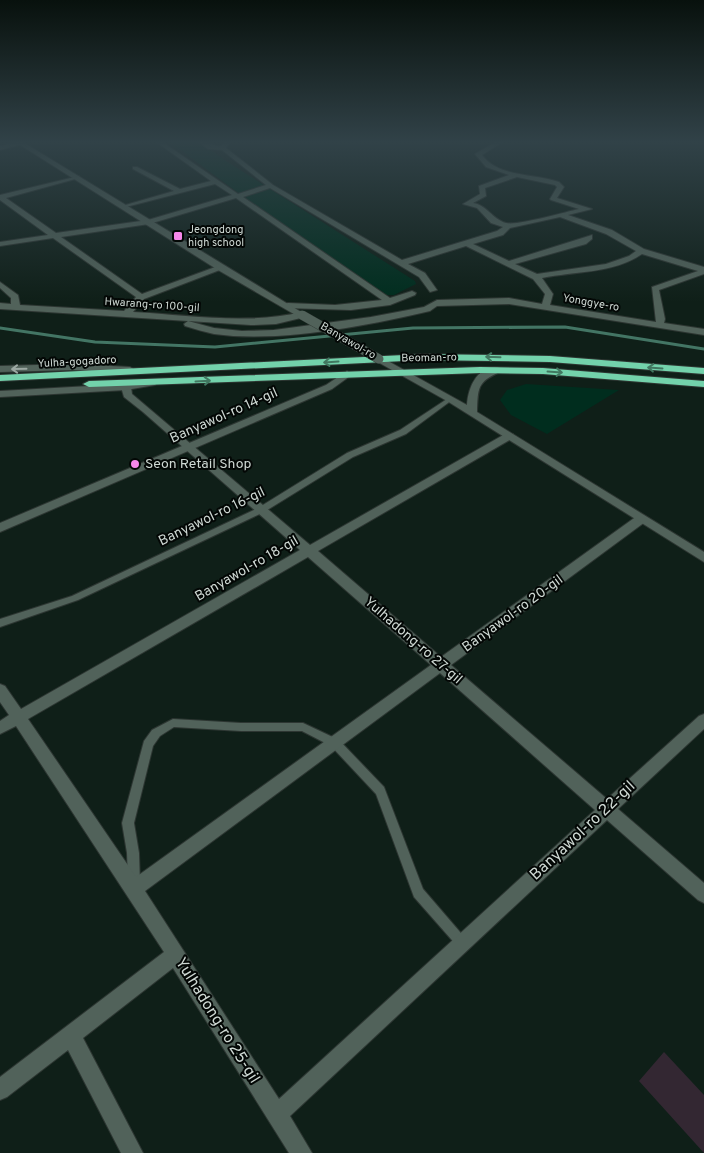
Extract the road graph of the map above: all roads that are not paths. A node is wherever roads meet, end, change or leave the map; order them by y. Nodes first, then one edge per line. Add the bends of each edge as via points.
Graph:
1 (104, 195) edge
2 (170, 195) edge
3 (240, 195) edge
4 (286, 195) edge
5 (484, 195) edge
6 (556, 195) edge
7 (236, 196) junction
8 (0, 197) edge
9 (124, 208) junction
10 (562, 216) junction
11 (149, 222) junction
12 (508, 226) junction
13 (55, 236) junction
14 (589, 237) dead end
15 (466, 243) junction
16 (0, 244) edge
17 (641, 250) junction
18 (401, 263) junction
19 (510, 263) junction
20 (221, 268) junction
21 (704, 271) edge
22 (536, 277) junction
23 (426, 279) junction
24 (0, 284) edge
25 (435, 291) junction
26 (416, 292) junction
27 (141, 297) junction
28 (475, 301) junction
29 (390, 302) junction
30 (436, 303) junction
31 (419, 304) junction
32 (0, 306) edge
33 (288, 306) junction
34 (546, 306) junction
35 (16, 307) junction
36 (126, 315) junction
37 (302, 315) junction
38 (188, 319) junction
39 (320, 325) junction
40 (658, 326) junction
41 (704, 332) edge
42 (379, 359) junction
43 (0, 369) edge
44 (496, 370) junction
45 (402, 371) junction
46 (704, 371) edge
47 (347, 374) junction
48 (155, 377) junction
49 (0, 378) edge
50 (704, 384) edge
51 (0, 386) edge
52 (126, 387) junction
53 (0, 394) edge
54 (450, 399) junction
55 (472, 413) junction
56 (509, 436) junction
57 (189, 448) junction
58 (261, 510) junction
59 (642, 519) junction
60 (0, 528) edge
61 (309, 551) junction
62 (704, 558) edge
63 (0, 623) edge
64 (442, 666) junction
65 (0, 690) edge
66 (18, 718) junction
67 (704, 720) edge
68 (0, 728) edge
69 (335, 743) junction
70 (608, 809) junction
71 (134, 889) junction
72 (704, 894) edge
73 (462, 943) junction
74 (175, 955) junction
75 (71, 1035) junction
76 (0, 1090) edge
77 (276, 1115) junction
78 (132, 1153) edge
79 (301, 1153) edge

1 - 9 street, Banyawol-ro
2 - 9 street
3 - 7 street
4 - 18 street
5 - 12 street via 466,204 479,206 494,221
6 - 10 street via 553,198 588,209
7 - 11 street
7 - 29 street
8 - 13 street
9 - 11 street, Banyawol-ro
10 - 12 street
10 - 17 street via 609,232
11 - 13 street
11 - 20 street, Banyawol-ro
12 - 15 street via 500,233
13 - 16 street
13 - 27 street
14 - 19 street via 583,242
15 - 18 street
15 - 19 street
17 - 21 street
17 - 22 street via 636,255 600,268
18 - 23 street
19 - 22 street
20 - 27 street
20 - 33 street, Banyawol-ro
21 - 40 street via 655,290 661,319
22 - 34 street via 549,294
23 - 25 street
23 - 26 street
24 - 35 street via 15,297
25 - 26 street, Yonggye-ro
25 - 28 street, Yonggye-ro
25 - 30 street via 442,299
26 - 29 street
26 - 31 street via 411,298
27 - 36 street
28 - 30 street, Yonggye-ro
28 - 34 street, Yonggye-ro
29 - 33 street via 354,307
30 - 31 street
30 - 38 street via 427,309 345,324 250,333 197,327 187,323
31 - 39 street via 329,314 324,316
32 - 35 street, Hwarang-ro 100-gil
33 - 37 street, Banyawol-ro
34 - 40 street, Yonggye-ro
35 - 36 street, Hwarang-ro 100-gil
36 - 38 street, Hwarang-ro 100-gil
37 - 38 street, Hwarang-ro 100-gil via 265,322
37 - 39 street, Banyawol-ro, bridge
39 - 42 street, Banyawol-ro, bridge
40 - 41 street, Yonggye-ro
42 - 45 street, Banyawol-ro
46 -> 42 highway, Beoman-ro via 489,357
42 -> 48 highway, Beoman-ro
48 -> 43 street via 72,367
44 - 45 highway, Beoman-ro
44 -> 50 highway, Beoman-ro
44 - 55 street via 481,376 473,388
45 - 47 highway, Beoman-ro
45 - 54 street, Banyawol-ro
48 -> 47 highway, Beoman-ro
47 - 57 street, Banyawol-ro 14-gil via 329,387
48 - 49 highway, Yulha-gogadoro
48 - 51 highway, Yulha-gogadoro
48 - 52 street
52 - 53 street
52 - 57 street, Yulhadong-ro 27-gil via 127,395
54 - 55 street, Banyawol-ro
54 - 58 lane, Banyawol-ro 16-gil via 403,432 350,455
55 - 56 street, Banyawol-ro
56 - 59 street, Banyawol-ro
56 - 61 street, Banyawol-ro 18-gil
57 - 58 street, Yulhadong-ro 27-gil
57 - 60 street, Banyawol-ro 14-gil
58 - 61 street, Yulhadong-ro 27-gil
58 - 63 lane, Banyawol-ro 16-gil via 75,598
59 - 62 street, Banyawol-ro
59 - 64 street, Banyawol-ro 20-gil
61 - 64 street, Yulhadong-ro 27-gil
61 - 66 street, Banyawol-ro 18-gil
64 - 69 street, Banyawol-ro 20-gil
64 - 70 street, Yulhadong-ro 27-gil
65 - 66 street, Yulhadong-ro 25-gil
66 - 68 street, Banyawol-ro 18-gil
66 - 71 street, Yulhadong-ro 25-gil
67 - 70 street, Banyawol-ro 22-gil
69 - 71 street, Banyawol-ro 20-gil
69 - 71 lane via 303,727 173,723 156,733 148,744 128,823
69 - 73 lane via 380,791 418,893
70 - 72 street, Yulhadong-ro 27-gil
70 - 73 street, Banyawol-ro 22-gil
71 - 74 street, Yulhadong-ro 25-gil
73 - 77 street, Banyawol-ro 22-gil
74 - 75 street
74 - 77 street, Yulhadong-ro 25-gil
75 - 76 street
75 - 78 street
77 - 79 street, Yulhadong-ro 25-gil

